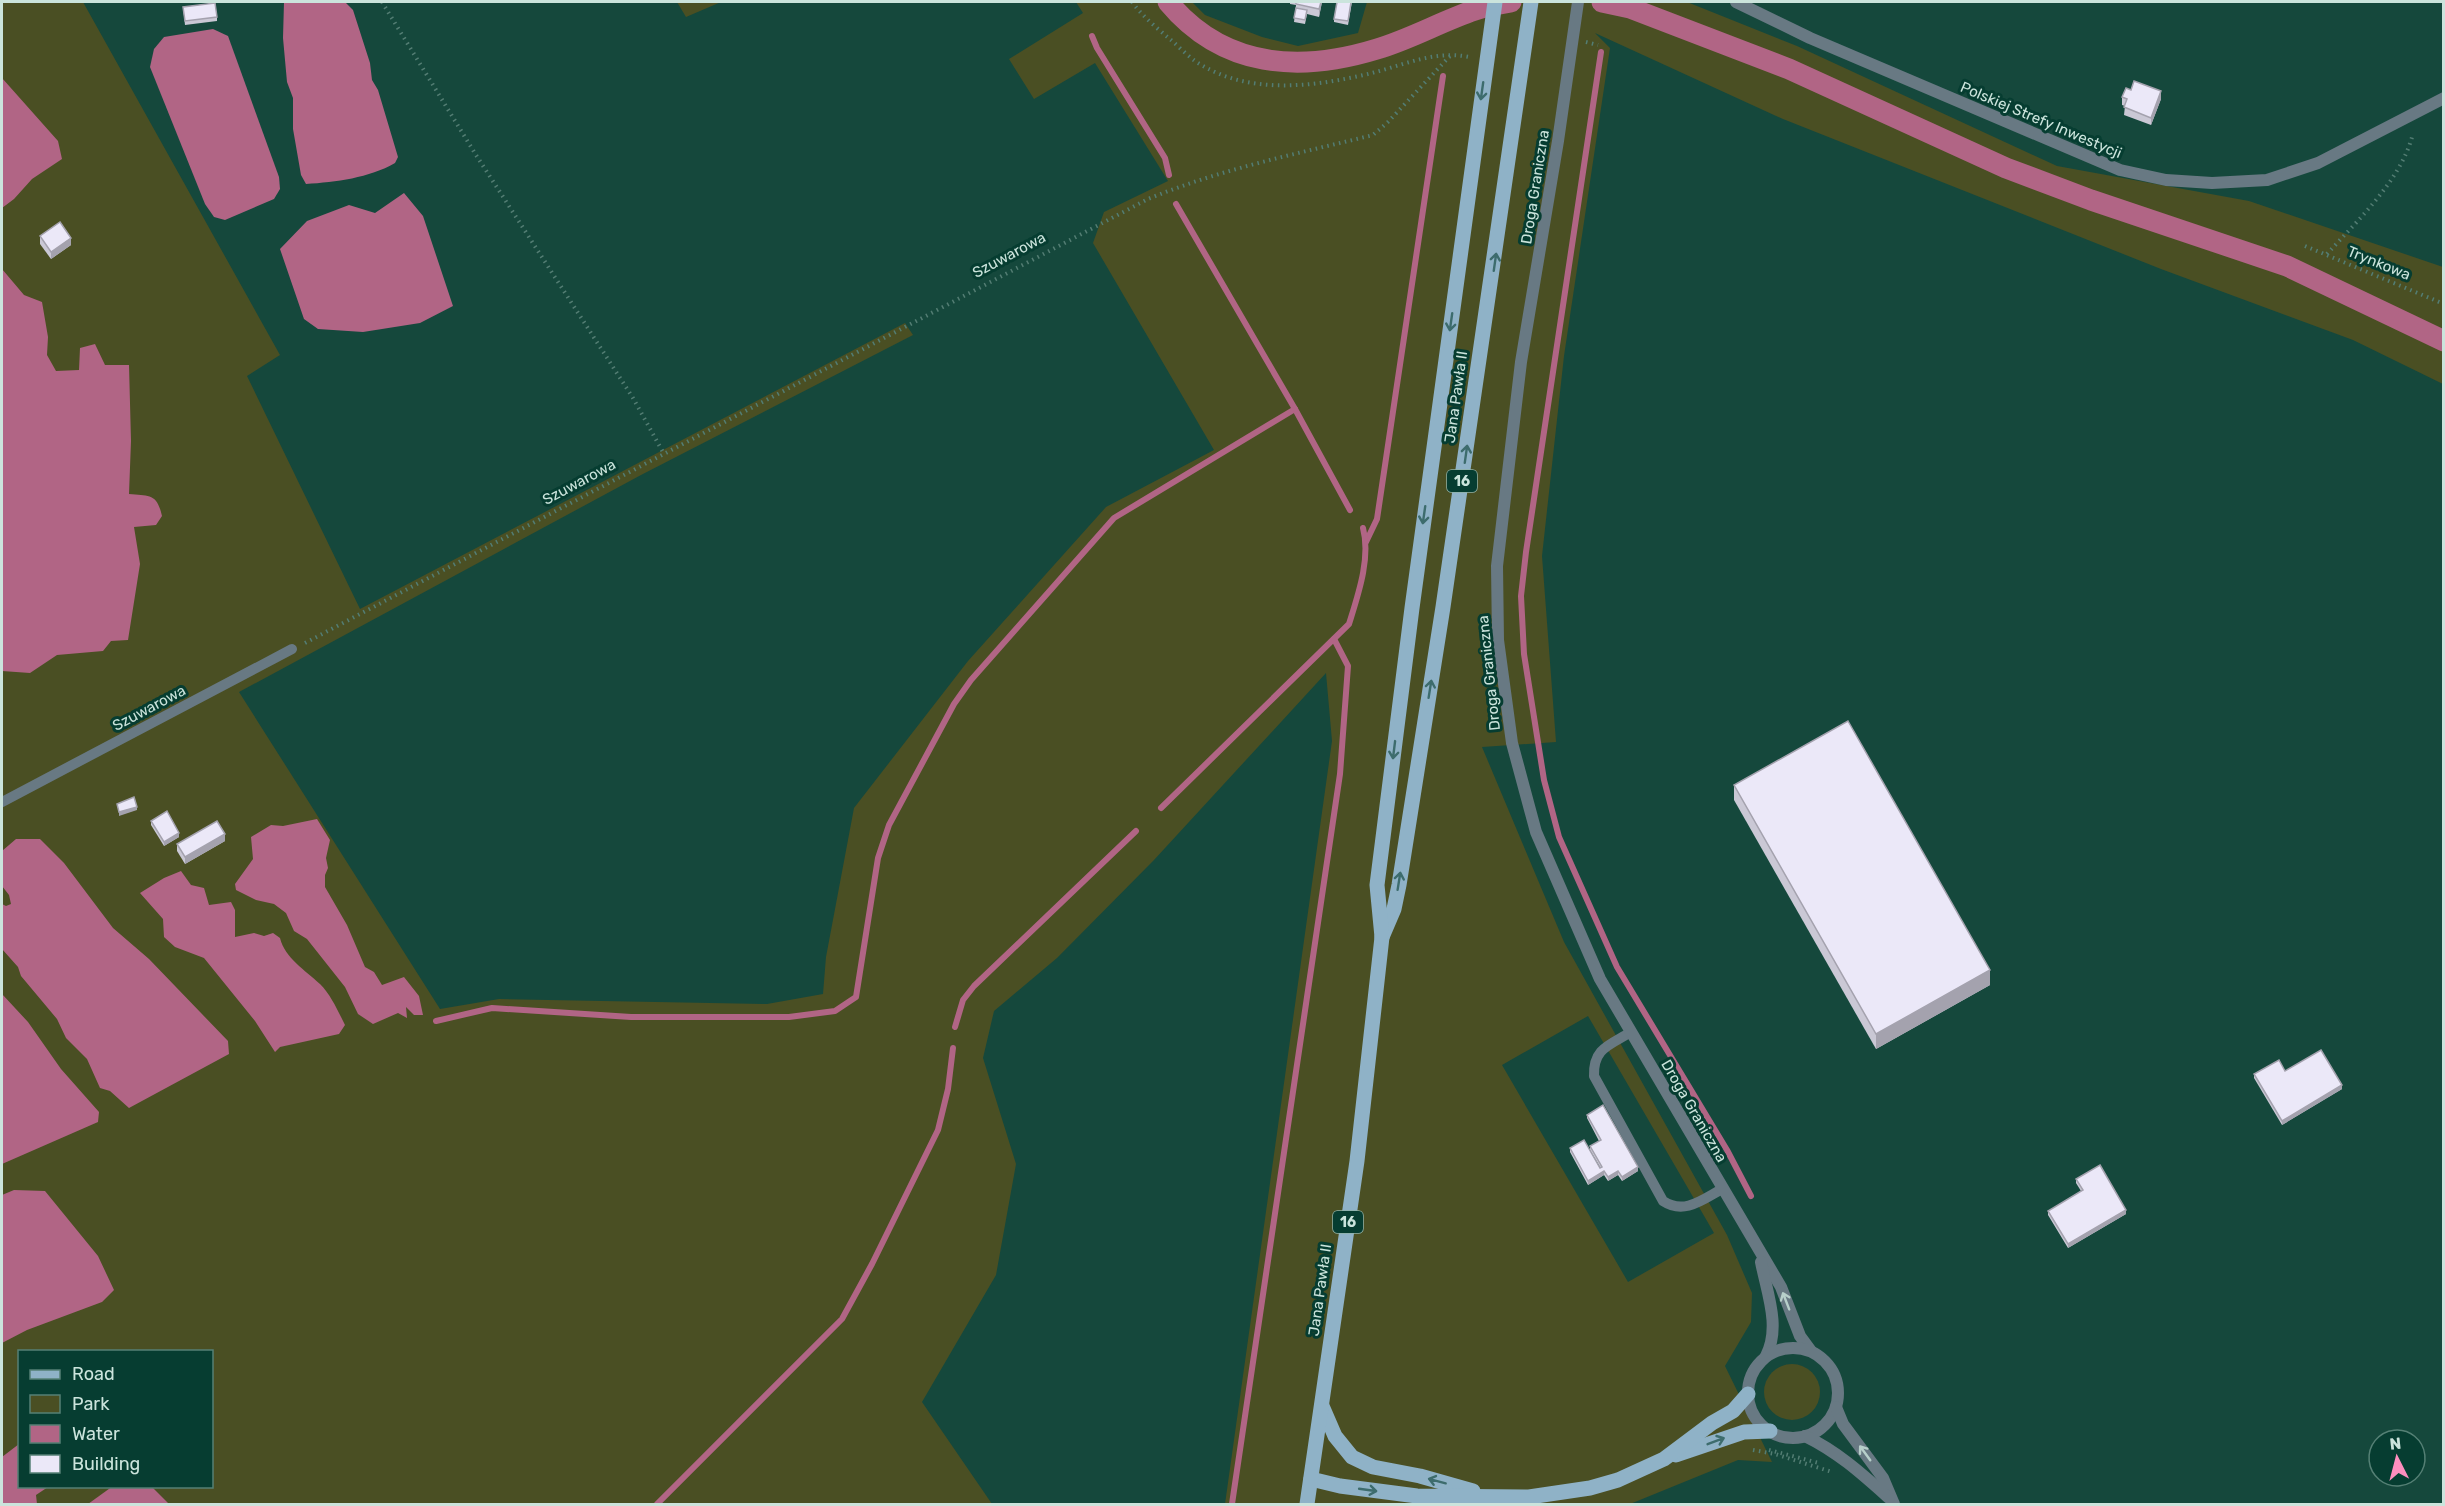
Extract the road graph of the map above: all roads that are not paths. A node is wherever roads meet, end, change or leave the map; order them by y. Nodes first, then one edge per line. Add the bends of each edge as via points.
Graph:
1 (1495, 2) edge
2 (1532, 2) edge
3 (1578, 2) edge
4 (1736, 2) edge
5 (2444, 98) edge
6 (292, 650) road end
7 (2, 802) edge
8 (1382, 937) junction
9 (1631, 1032) junction
10 (1722, 1189) junction
11 (1759, 1252) junction
12 (1811, 1351) junction
13 (1766, 1356) junction
14 (1748, 1394) junction
15 (1322, 1405) junction
16 (1836, 1407) junction
17 (1770, 1431) junction
18 (1805, 1436) junction
19 (1664, 1459) junction
20 (1311, 1479) junction
21 (1493, 1496) junction
22 (1893, 1503) edge
23 (1307, 1504) edge

1 -> 8 main road, Jana Pawła II / 16 via 1377,885
8 -> 2 main road, Jana Pawła II / 16 via 1399,885
3 - 9 street, Droga Graniczna via 1505,488 1497,566 1498,640 1512,743 1536,831 1600,979
4 - 5 street, Polskiej Strefy Inwestycji via 1810,38 2120,170 2166,180 2266,180 2318,163
6 - 7 lane, Szuwarowa
8 - 15 main road, Jana Pawła II / 16 via 1357,1161
9 - 10 street, Droga Graniczna
9 - 10 lane via 1598,1054 1594,1076 1662,1201 1672,1208 1685,1208
10 - 11 street, Droga Graniczna
12 -> 11 street, Droga Graniczna via 1800,1336 1781,1287
11 - 13 street, Droga Graniczna via 1774,1338
12 - 13 street via 1780,1349
12 - 16 street via 1823,1358 1834,1374 1839,1394
13 - 14 street via 1753,1373
14 - 17 street via 1751,1408
14 - 19 main road via 1733,1411
15 - 20 main road, Jana Pawła II / 16
21 -> 15 main road via 1374,1467 1352,1457 1335,1436
16 - 18 street via 1824,1425
22 -> 16 street via 1883,1478 1843,1424
17 - 18 street via 1781,1436
19 -> 17 main road via 1744,1432
18 - 22 street via 1853,1465
19 - 21 main road via 1590,1488 1529,1497
20 -> 21 main road via 1417,1496
20 - 23 main road, Jana Pawła II / 16

